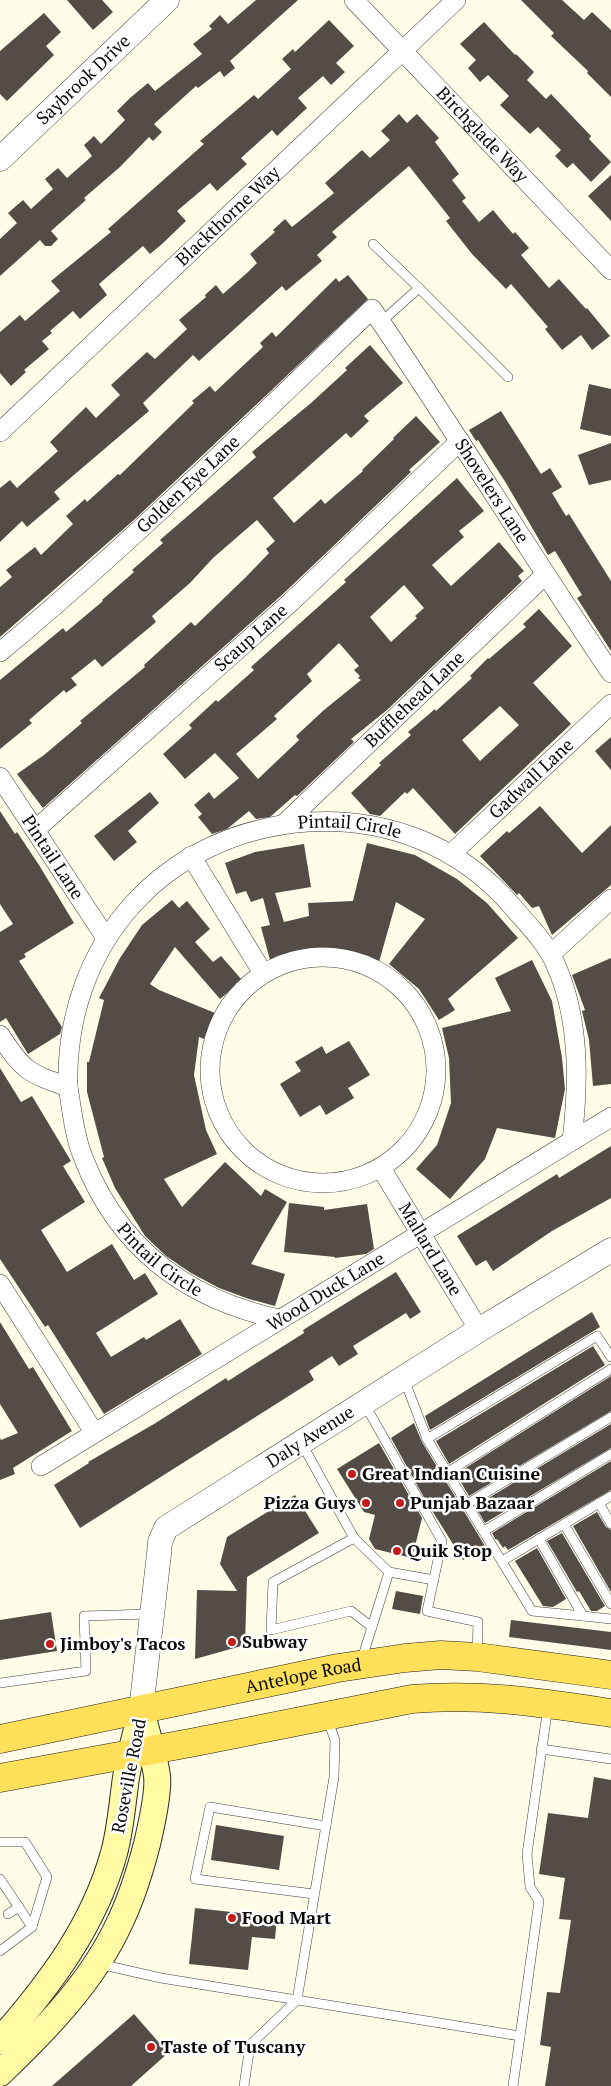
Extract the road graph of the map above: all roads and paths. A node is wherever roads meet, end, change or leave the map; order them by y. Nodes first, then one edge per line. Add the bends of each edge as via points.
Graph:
1 (167, 0) edge
2 (354, 0) edge
3 (456, 0) edge
4 (402, 51) junction
5 (0, 160) edge
6 (372, 244) dead end
7 (611, 270) edge
8 (419, 288) junction
9 (377, 316) junction
10 (508, 377) dead end
11 (0, 432) edge
12 (460, 441) junction
13 (545, 576) junction
14 (0, 652) edge
15 (611, 674) edge
16 (611, 704) edge
17 (0, 777) edge
18 (285, 824) junction
19 (35, 830) junction
20 (451, 854) junction
21 (191, 856) junction
22 (611, 899) edge
23 (106, 938) junction
24 (551, 954) junction
25 (264, 973) junction
26 (0, 1035) edge
27 (68, 1087) junction
28 (611, 1117) edge
29 (572, 1141) junction
30 (381, 1168) junction
31 (421, 1232) junction
32 (611, 1250) edge
33 (0, 1284) edge
34 (279, 1319) junction
35 (479, 1330) junction
36 (611, 1357) edge
37 (611, 1369) edge
38 (404, 1379) junction
39 (364, 1403) junction
40 (611, 1417) edge
41 (94, 1432) junction
42 (427, 1439) junction
43 (302, 1444) junction
44 (611, 1454) edge
45 (41, 1466) dead end
46 (448, 1472) junction
47 (611, 1496) edge
48 (599, 1503) junction
49 (467, 1504) junction
50 (564, 1524) junction
51 (611, 1524) edge
52 (484, 1531) junction
53 (354, 1538) junction
54 (539, 1539) junction
55 (502, 1561) junction
56 (389, 1572) junction
57 (434, 1580) junction
58 (611, 1604) edge
59 (153, 1614) junction
60 (583, 1616) junction
61 (611, 1619) edge
62 (372, 1627) junction
63 (477, 1657) junction
64 (360, 1664) junction
65 (611, 1675) edge
66 (0, 1683) edge
67 (548, 1704) junction
68 (141, 1710) junction
69 (611, 1713) edge
70 (326, 1716) junction
71 (0, 1739) edge
72 (541, 1749) junction
73 (141, 1752) junction
74 (611, 1759) edge
75 (0, 1778) edge
76 (326, 1826) junction
77 (0, 1842) edge
78 (1, 1884) edge
79 (314, 1894) junction
80 (18, 1907) junction
81 (8, 1914) dead end
82 (32, 1927) junction
83 (0, 1951) edge
84 (96, 1964) junction
85 (297, 2000) junction
86 (520, 2036) junction
87 (0, 2041) edge
88 (0, 2073) edge
89 (244, 2086) edge
90 (513, 2086) edge

1 - 5 street, Saybrook Drive
2 - 4 street, Birchglade Way
3 - 4 street, Blackthorne Way
4 - 7 street, Birchglade Way
4 - 11 street, Blackthorne Way
6 - 8 lane
8 - 9 lane
8 - 10 lane
9 - 12 street, Shovelers Lane
9 - 14 street, Golden Eye Lane via 94,572
12 - 13 street, Shovelers Lane
12 - 19 street, Scaup Lane via 291,602
13 - 15 street, Shovelers Lane
13 - 18 street, Bufflehead Lane
16 - 20 street, Gadwall Lane
17 - 19 street, Pintail Lane
18 - 20 street, Pintail Circle via 357,822 421,838
18 - 21 street, Pintail Circle via 246,832
19 - 23 street, Pintail Lane
20 - 24 street, Pintail Circle via 498,890
21 - 23 street, Pintail Circle via 145,890
21 - 25 street
22 - 24 street
23 - 27 street, Pintail Circle via 78,1001 70,1035
24 - 29 street, Pintail Circle via 572,1018 575,1044
25 - 30 street via 233,1001 222,1019 211,1058 214,1099 232,1136 262,1165 301,1180 321,1183 342,1181
25 - 30 street via 302,958 344,959 383,975 414,1003 432,1041 436,1062 434,1089 423,1122 412,1140
26 - 27 street via 22,1066 35,1075
27 - 34 street, Pintail Circle via 74,1125 94,1184 131,1238 180,1281 203,1294 231,1306
28 - 29 street, Wood Duck Lane
29 - 31 street, Wood Duck Lane
30 - 31 street, Mallard Lane
31 - 34 street, Wood Duck Lane
31 - 35 street, Mallard Lane
32 - 35 street, Daly Avenue
33 - 41 street
34 - 41 street, Wood Duck Lane
35 - 38 street, Daly Avenue
36 - 42 lane via 598,1336
37 - 46 lane
38 - 39 street, Daly Avenue
38 - 42 lane
39 - 43 street, Daly Avenue
39 - 57 lane via 442,1541
40 - 49 lane
41 - 45 street, Wood Duck Lane
42 - 46 lane
43 - 53 lane
43 - 59 street, Daly Avenue via 166,1528 158,1554
44 - 52 lane
46 - 49 lane
47 - 48 lane
48 - 50 lane
48 - 51 lane
49 - 52 lane
50 - 54 lane
50 - 58 lane
52 - 55 lane
53 - 56 lane
53 - 62 lane via 273,1582 271,1630 350,1611
54 - 55 lane
54 - 60 lane
55 - 60 lane via 532,1611
56 - 57 lane
56 - 62 lane
57 - 63 lane via 427,1610 478,1622
59 - 66 lane via 84,1616 86,1671
59 - 68 street, Daly Avenue
60 - 61 lane
62 - 64 lane
63 - 64 main road, Antelope Road via 441,1655
63 - 65 main road, Antelope Road
64 - 68 main road, Antelope Road
67 - 69 main road
67 - 70 main road via 444,1696
67 - 72 lane
68 - 71 main road, Antelope Road
68 - 73 main road, Roseville Road
70 - 73 main road
70 - 76 lane via 335,1740 334,1777
72 - 74 lane
72 - 86 lane via 527,1854 530,1887 539,1901
73 - 75 main road
73 - 84 main road, Roseville Road via 157,1778 149,1833 136,1884 120,1924
73 - 87 main road, Roseville Road via 114,1853 92,1909 63,1964
76 - 79 lane
76 - 79 lane via 210,1808 195,1879
77 - 82 lane via 25,1842 47,1877
78 - 80 lane
79 - 85 lane
80 - 81 lane
80 - 82 lane
82 - 83 lane
84 - 85 lane
84 - 88 main road, Roseville Road via 45,2029
85 - 86 lane
85 - 89 lane via 250,2045
86 - 90 lane

